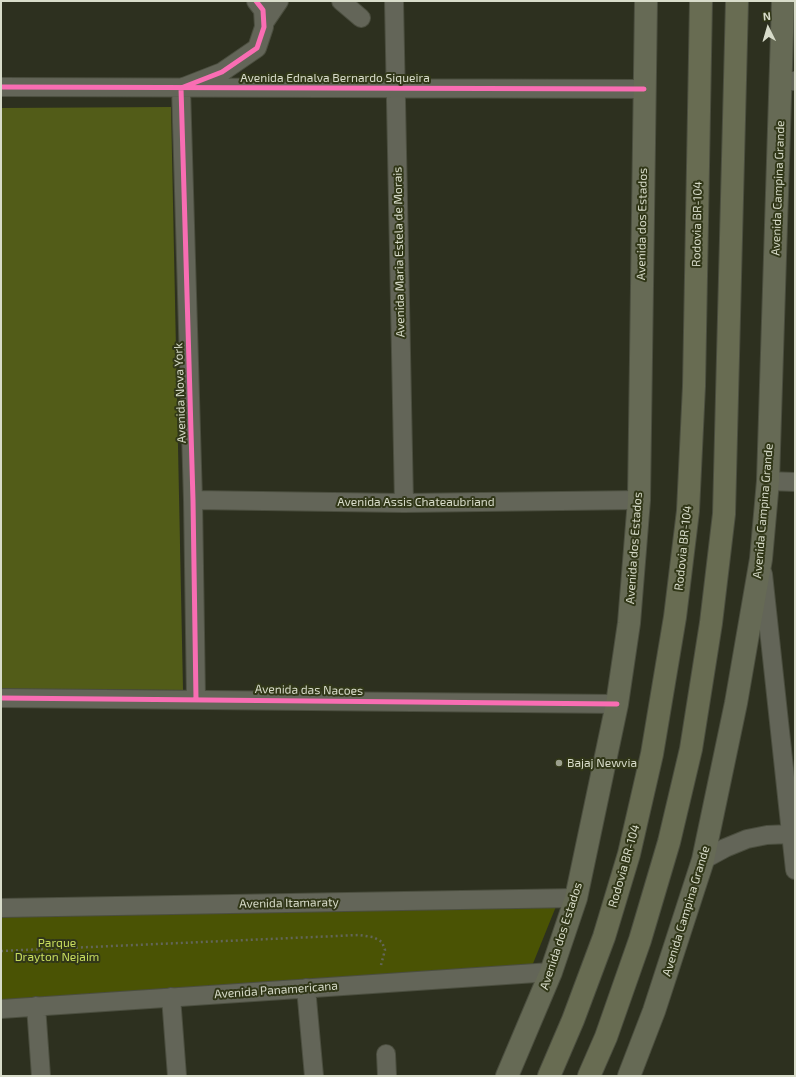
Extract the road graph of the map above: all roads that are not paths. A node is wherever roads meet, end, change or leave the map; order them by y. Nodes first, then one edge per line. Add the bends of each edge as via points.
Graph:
1 (256, 1) edge
2 (280, 1) edge
3 (342, 1) edge
4 (394, 1) edge
5 (646, 1) edge
6 (701, 1) edge
7 (737, 1) edge
8 (783, 1) edge
9 (361, 18) dead end
10 (264, 23) junction
11 (788, 73) edge
12 (1, 87) edge
13 (181, 88) junction
14 (644, 88) junction
15 (396, 89) junction
16 (768, 481) junction
17 (795, 482) edge
18 (193, 500) junction
19 (639, 500) junction
20 (404, 503) junction
21 (761, 559) junction
22 (1, 698) edge
23 (196, 698) junction
24 (618, 704) junction
25 (791, 834) junction
26 (703, 860) junction
27 (795, 868) edge
28 (576, 898) junction
29 (1, 908) edge
30 (551, 972) junction
31 (306, 988) junction
32 (171, 997) junction
33 (36, 1006) junction
34 (1, 1009) edge
35 (386, 1054) dead end
36 (41, 1076) edge
37 (177, 1076) edge
38 (314, 1076) edge
39 (387, 1076) edge
40 (507, 1076) edge
41 (549, 1076) edge
42 (589, 1076) edge
43 (629, 1076) edge

1 - 10 street via 263,10
2 - 10 street
3 - 9 street
4 - 15 street, Avenida Maria Estela de Morais
5 - 14 main road, Avenida dos Estados
6 - 41 highway, Rodovia BR-104 via 693,394 688,511 675,617 652,754 629,854 604,936
7 - 42 highway via 724,514 710,623 691,748 669,842 640,940 606,1037
8 - 11 main road, Avenida Campina Grande
10 - 13 street via 257,48 222,72
11 - 16 main road, Avenida Campina Grande
12 - 13 street, Avenida Ednalva Bernardo Siqueira
13 - 15 street, Avenida Ednalva Bernardo Siqueira
13 - 18 street, Avenida Nova York
14 - 15 street, Avenida Ednalva Bernardo Siqueira
14 - 19 main road, Avenida dos Estados
15 - 20 street, Avenida Maria Estela de Morais
16 - 17 street
16 - 21 main road, Avenida Campina Grande
18 - 20 street, Avenida Assis Chateaubriand
18 - 23 street, Avenida Nova York
19 - 20 street, Avenida Assis Chateaubriand
19 - 24 main road, Avenida dos Estados via 629,623
21 - 25 street
21 - 26 main road, Avenida Campina Grande via 736,703
22 - 23 street, Avenida das Nacoes
23 - 24 street, Avenida das Nacoes
24 - 28 main road, Avenida dos Estados
25 - 26 street via 747,839
25 - 27 street
26 - 43 main road, Avenida Campina Grande via 654,1011
28 - 29 street, Avenida Itamaraty
28 - 30 main road, Avenida dos Estados
30 - 31 street, Avenida Panamericana
30 - 40 main road, Avenida dos Estados
31 - 32 street, Avenida Panamericana
31 - 38 street
32 - 33 street, Avenida Panamericana
32 - 37 street
33 - 34 street, Avenida Panamericana
33 - 36 street
35 - 39 street

